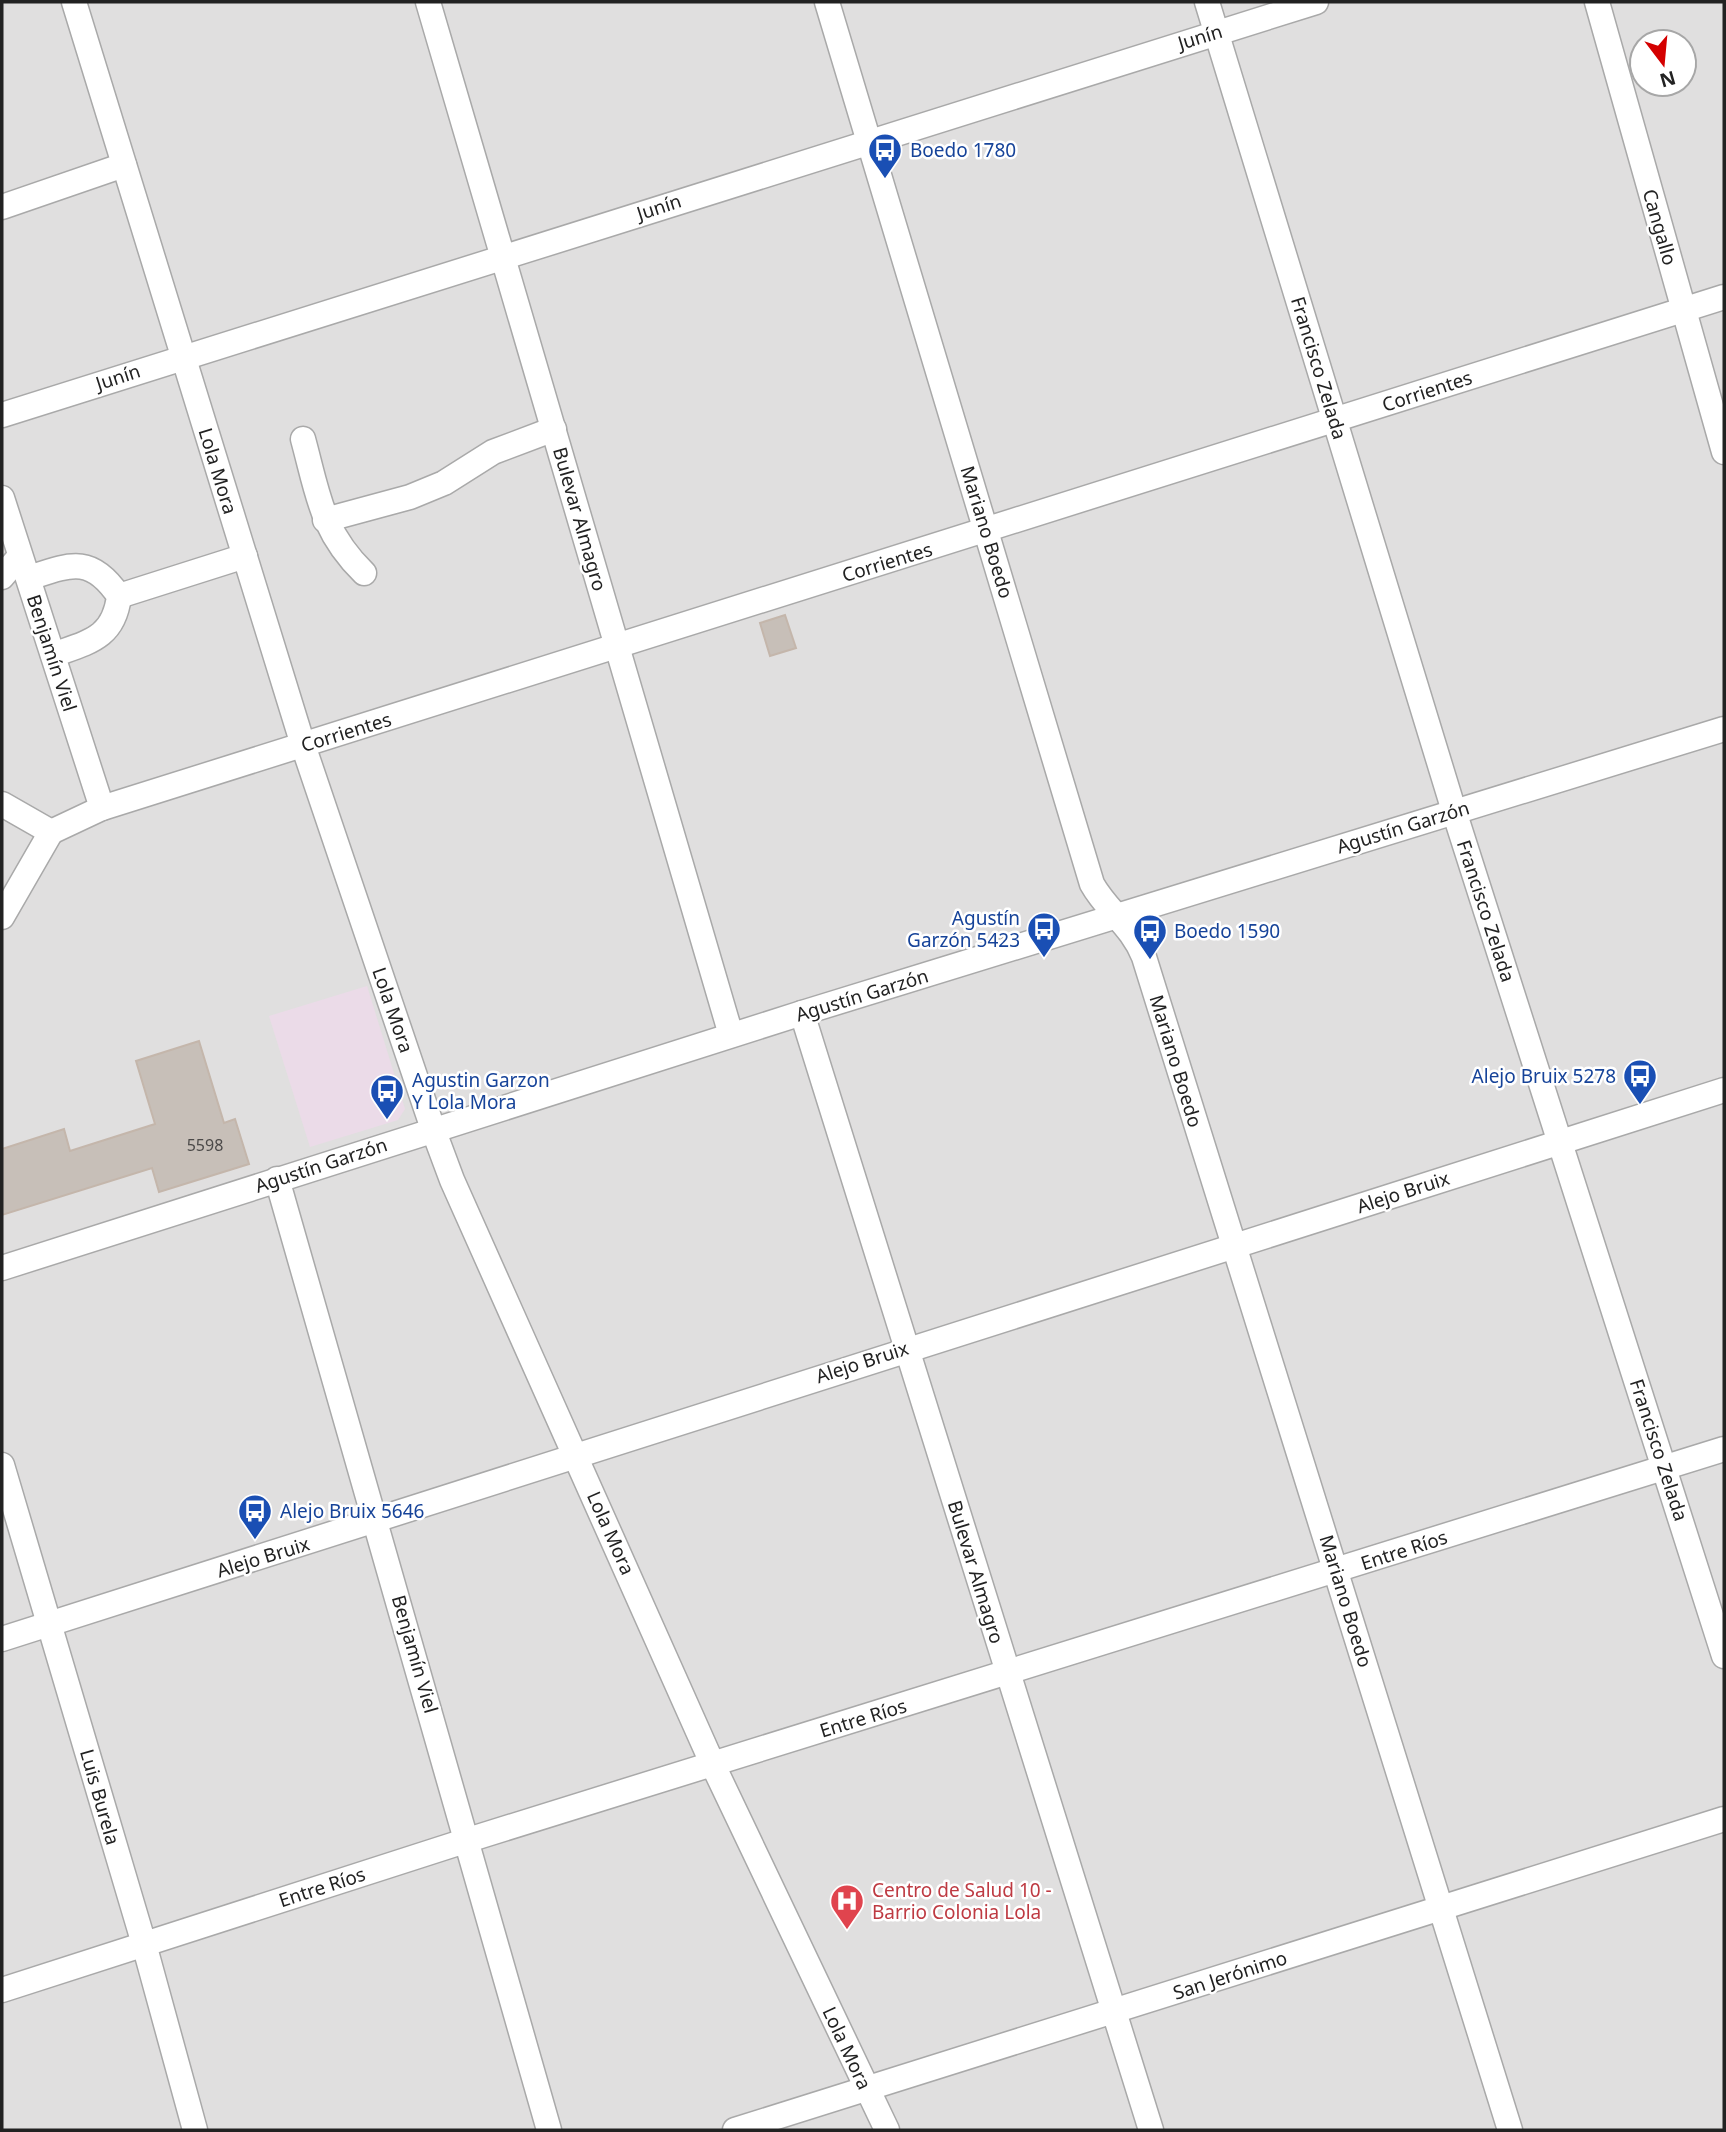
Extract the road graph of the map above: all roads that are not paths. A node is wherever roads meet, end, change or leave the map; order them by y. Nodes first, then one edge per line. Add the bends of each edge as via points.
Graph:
1 (75, 2) edge
2 (428, 2) edge
3 (827, 2) edge
4 (1207, 2) edge
5 (1316, 2) edge
6 (1597, 2) edge
7 (1216, 32) junction
8 (867, 141) junction
9 (124, 165) junction
10 (2, 206) edge
11 (503, 256) junction
12 (1724, 297) edge
13 (1684, 310) junction
14 (182, 356) junction
15 (2, 415) edge
16 (1335, 420) junction
17 (554, 429) junction
18 (303, 439) dead end
19 (1724, 452) edge
20 (2, 498) edge
21 (325, 520) junction
22 (987, 530) junction
23 (245, 556) junction
24 (24, 567) junction
25 (364, 573) dead end
26 (2, 577) edge
27 (119, 596) junction
28 (617, 647) junction
29 (53, 655) junction
30 (1724, 729) edge
31 (303, 745) junction
32 (2, 804) edge
33 (102, 808) junction
34 (1454, 811) junction
35 (51, 832) junction
36 (1120, 916) junction
37 (2, 917) edge
38 (802, 1013) junction
39 (731, 1035) junction
40 (1724, 1090) edge
41 (433, 1129) junction
42 (1560, 1142) junction
43 (277, 1179) junction
44 (1234, 1245) junction
45 (2, 1268) edge
46 (907, 1348) junction
47 (1724, 1449) edge
48 (576, 1453) junction
49 (2, 1465) edge
50 (1665, 1467) junction
51 (377, 1521) junction
52 (1337, 1571) junction
53 (49, 1623) junction
54 (2, 1639) edge
55 (1724, 1656) edge
56 (1008, 1673) junction
57 (713, 1765) junction
58 (1724, 1819) edge
59 (468, 1840) junction
60 (1440, 1908) junction
61 (144, 1944) junction
62 (2, 1990) edge
63 (1114, 2012) junction
64 (867, 2089) junction
65 (195, 2130) edge
66 (549, 2130) edge
67 (735, 2130) edge
68 (887, 2130) edge
69 (1151, 2130) edge
70 (1510, 2130) edge

1 - 9 street, Lola Mora
2 - 11 street, Bulevar Almagro
3 - 8 street, Mariano Boedo
4 - 7 street, Francisco Zelada
5 - 7 street, Junín
6 - 13 street, Cangallo
7 - 8 street, Junín
7 - 16 street, Francisco Zelada
8 - 11 street, Junín
8 - 22 street, Mariano Boedo
9 - 10 street
9 - 14 street, Lola Mora
11 - 14 street, Junín
11 - 17 street, Bulevar Almagro
12 - 13 street, Corrientes
13 - 16 street, Corrientes
13 - 19 street, Cangallo
14 - 15 street, Junín
14 - 23 street, Lola Mora
16 - 22 street, Corrientes
16 - 34 street, Francisco Zelada
17 - 21 street via 493,452 444,483 410,497
17 - 28 street, Bulevar Almagro
18 - 21 street
20 - 24 street, Benjamín Viel
21 - 25 street via 344,554
22 - 28 street, Corrientes
22 - 36 street, Mariano Boedo via 1093,884 1107,907
23 - 27 street
23 - 31 street, Lola Mora
24 - 26 street
24 - 27 street via 90,567 106,576
24 - 29 street, Benjamín Viel
27 - 29 street via 117,617 106,630 90,642
28 - 31 street, Corrientes
28 - 39 street, Bulevar Almagro
29 - 33 street, Benjamín Viel
30 - 34 street, Agustín Garzón
31 - 33 street, Corrientes
31 - 41 street, Lola Mora
32 - 35 street
33 - 35 street, Corrientes
34 - 36 street, Agustín Garzón
34 - 42 street, Francisco Zelada
35 - 37 street
36 - 38 street, Agustín Garzón
36 - 44 street, Mariano Boedo via 1144,957
38 - 39 street, Agustín Garzón
38 - 46 street, Bulevar Almagro
39 - 41 street, Agustín Garzón
40 - 42 street, Alejo Bruix
41 - 43 street, Agustín Garzón
41 - 48 street, Lola Mora
42 - 44 street, Alejo Bruix
42 - 50 street, Francisco Zelada
43 - 45 street, Agustín Garzón
43 - 51 street, Benjamín Viel
44 - 46 street, Alejo Bruix
44 - 52 street, Mariano Boedo
46 - 48 street, Alejo Bruix
46 - 56 street, Bulevar Almagro
47 - 50 street, Entre Ríos
48 - 51 street, Alejo Bruix
48 - 57 street, Lola Mora
49 - 53 street, Luis Burela
50 - 52 street, Entre Ríos
50 - 55 street, Francisco Zelada
51 - 53 street, Alejo Bruix
51 - 59 street, Benjamín Viel
52 - 56 street, Entre Ríos
52 - 60 street, Mariano Boedo
53 - 54 street, Alejo Bruix
53 - 61 street, Luis Burela
56 - 57 street, Entre Ríos
56 - 63 street, Bulevar Almagro
57 - 59 street, Entre Ríos
57 - 64 street, Lola Mora
58 - 60 street, San Jerónimo
59 - 61 street, Entre Ríos
59 - 66 street, Benjamín Viel
60 - 63 street, San Jerónimo
60 - 70 street, Mariano Boedo
61 - 62 street, Entre Ríos
61 - 65 street, Luis Burela
63 - 64 street, San Jerónimo
63 - 69 street, Bulevar Almagro
64 - 67 street, San Jerónimo
64 - 68 street, Lola Mora

